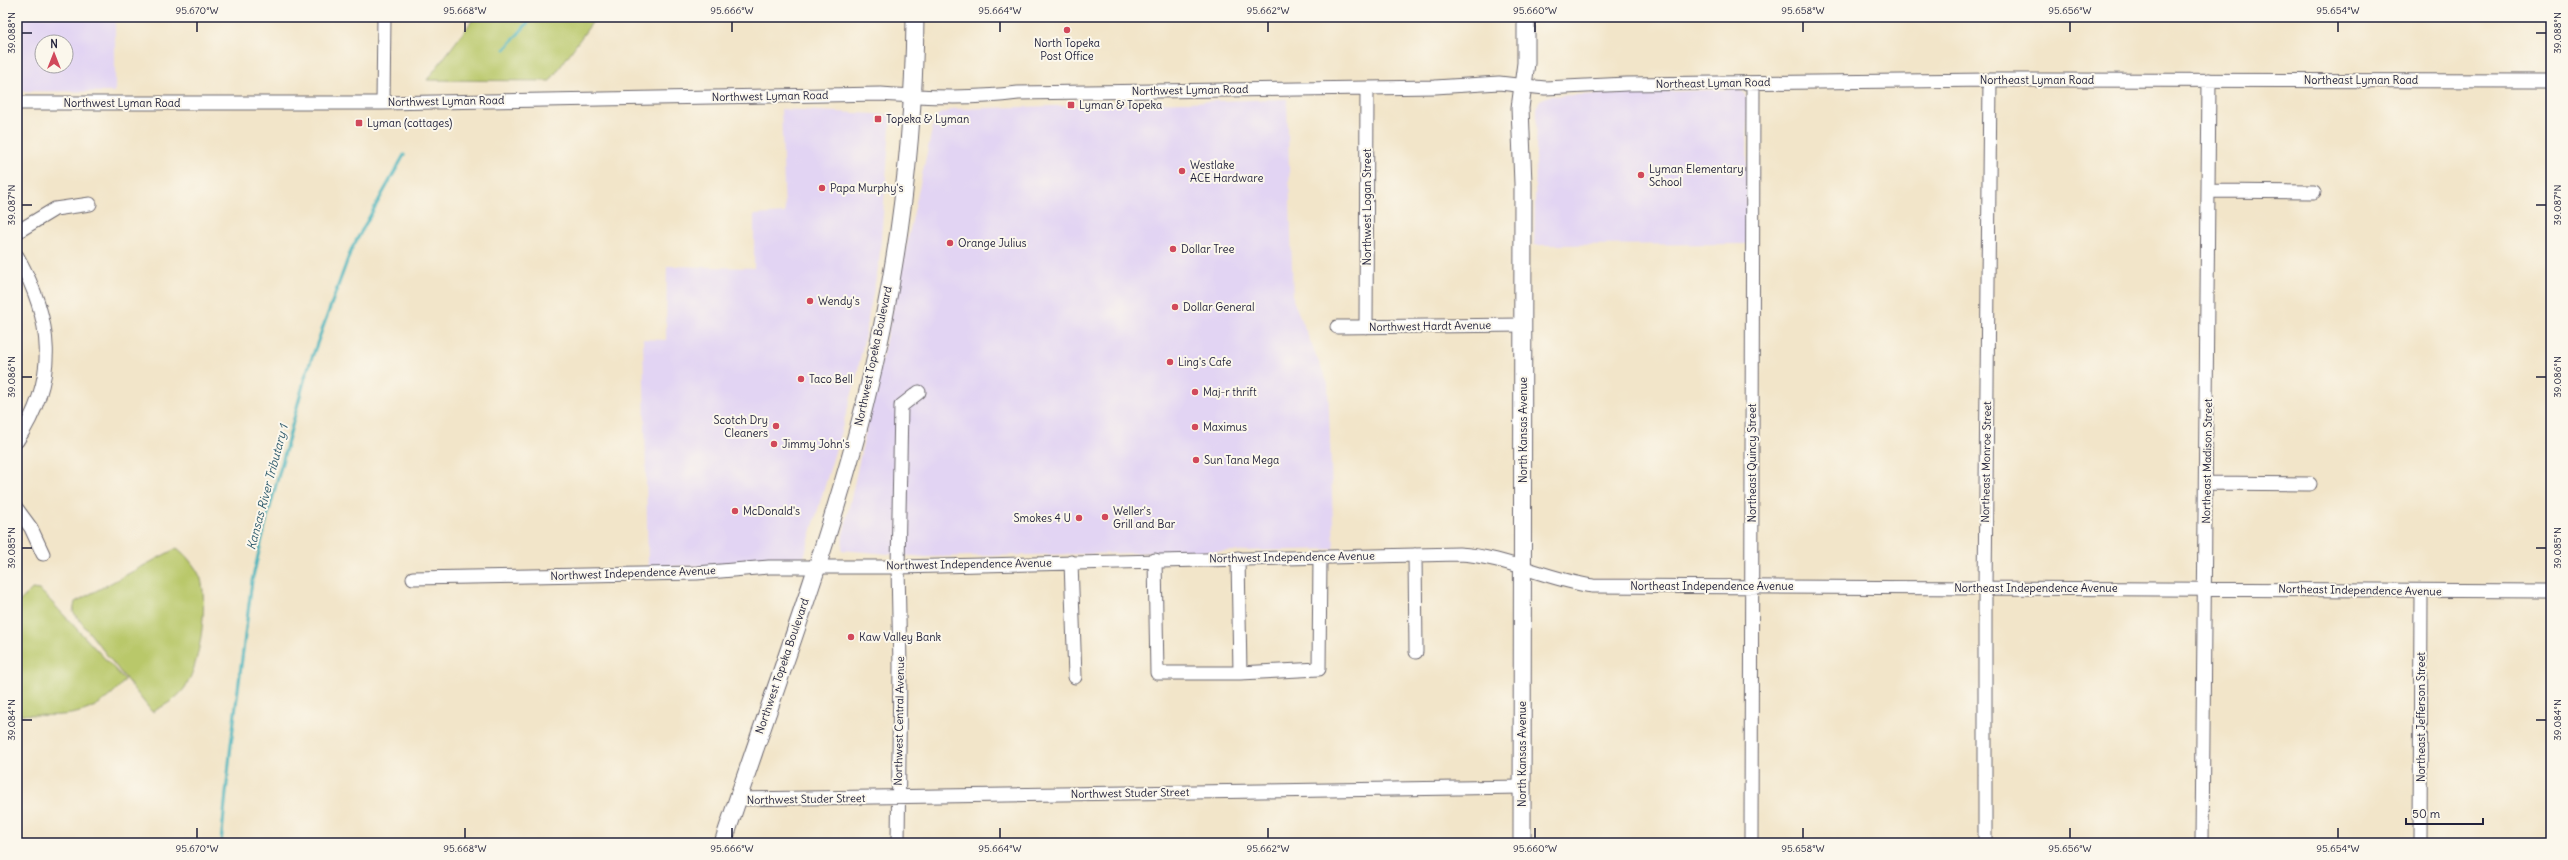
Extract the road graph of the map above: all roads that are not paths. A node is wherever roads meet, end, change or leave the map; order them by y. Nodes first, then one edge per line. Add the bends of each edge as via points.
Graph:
1 (384, 17) edge
2 (915, 17) edge
3 (1526, 17) edge
4 (1990, 80) junction
5 (2209, 80) junction
6 (2551, 81) edge
7 (1753, 83) junction
8 (1523, 86) junction
9 (1367, 88) junction
10 (912, 96) junction
11 (17, 102) edge
12 (383, 102) junction
13 (2209, 191) junction
14 (2314, 192) dead end
15 (90, 204) dead end
16 (17, 232) edge
17 (17, 256) edge
18 (1523, 325) junction
19 (1337, 327) dead end
20 (1366, 327) junction
21 (919, 392) dead end
22 (17, 441) edge
23 (2207, 483) junction
24 (2310, 484) dead end
25 (17, 509) edge
26 (43, 554) dead end
27 (1415, 555) junction
28 (1320, 557) junction
29 (1238, 558) junction
30 (1155, 560) junction
31 (1071, 562) junction
32 (816, 567) junction
33 (898, 567) junction
34 (1522, 568) junction
35 (413, 578) dead end
36 (1752, 586) junction
37 (1985, 588) junction
38 (2205, 588) junction
39 (2421, 591) junction
40 (2551, 591) edge
41 (1416, 652) dead end
42 (1240, 673) junction
43 (1075, 678) dead end
44 (1522, 787) junction
45 (898, 797) junction
46 (738, 799) junction
47 (723, 843) edge
48 (898, 843) edge
49 (1522, 843) edge
50 (1750, 843) edge
51 (1985, 843) edge
52 (2202, 843) edge
53 (2420, 843) edge

1 - 12 street
2 - 10 main road, Northwest Topeka Boulevard
3 - 8 main road, North Kansas Avenue
4 - 5 street, Northeast Lyman Road
4 - 7 street, Northeast Lyman Road
4 - 37 street, Northeast Monroe Street
5 - 6 street, Northeast Lyman Road
5 - 13 street, Northeast Madison Street
7 - 8 street, Northeast Lyman Road via 1627,84 1553,88
7 - 36 street, Northeast Quincy Street
8 - 9 street, Northwest Lyman Road via 1499,83
8 - 18 main road, North Kansas Avenue via 1520,108
9 - 10 street, Northwest Lyman Road via 1018,93 942,98
9 - 20 street, Northwest Logan Street
10 - 12 street, Northwest Lyman Road via 881,94
10 - 32 main road, Northwest Topeka Boulevard via 896,241 880,333 849,460
11 - 12 street, Northwest Lyman Road
13 - 14 street
13 - 23 street, Northeast Madison Street
15 - 16 street via 55,210
17 - 22 street via 38,298 47,348 39,397
18 - 20 street, Northwest Hardt Avenue
18 - 34 main road, North Kansas Avenue
19 - 20 street, Northwest Hardt Avenue
21 - 33 street, Northwest Central Avenue via 901,406
23 - 24 street
23 - 38 street, Northeast Madison Street
25 - 26 street via 31,528
27 - 28 street, Northwest Independence Avenue
27 - 34 street, Northwest Independence Avenue via 1472,555
27 - 41 street
28 - 29 street, Northwest Independence Avenue
28 - 42 street via 1319,669
29 - 30 street, Northwest Independence Avenue
29 - 42 street
30 - 31 street, Northwest Independence Avenue
30 - 42 street via 1157,673
31 - 33 street, Northwest Independence Avenue
31 - 43 street
32 - 33 street, Northwest Independence Avenue
32 - 35 street, Northwest Independence Avenue via 741,568 697,573
32 - 46 main road, Northwest Topeka Boulevard
33 - 45 street, Northwest Central Avenue
34 - 36 street, Northeast Independence Avenue via 1568,582 1593,586
34 - 44 main road, North Kansas Avenue
36 - 37 street, Northeast Independence Avenue
36 - 50 street, Northeast Quincy Street
37 - 38 street, Northeast Independence Avenue
37 - 51 street, Northeast Monroe Street
38 - 39 street, Northeast Independence Avenue
38 - 52 street, Northeast Madison Street
39 - 40 street, Northeast Independence Avenue
39 - 53 street, Northeast Jefferson Street
44 - 45 street, Northwest Studer Street
44 - 49 main road, North Kansas Avenue
45 - 46 street, Northwest Studer Street
45 - 48 street, Northwest Central Avenue
46 - 47 main road, Northwest Topeka Boulevard

